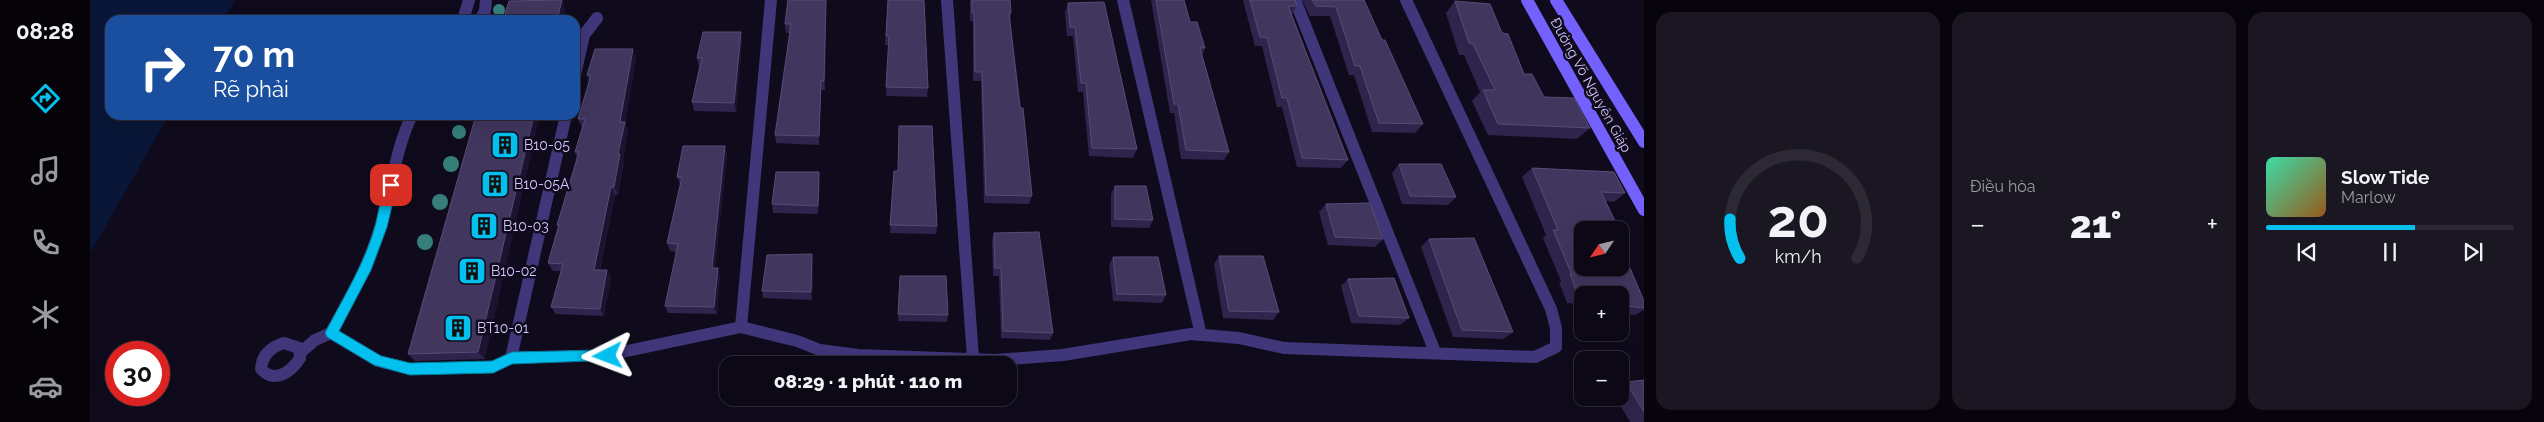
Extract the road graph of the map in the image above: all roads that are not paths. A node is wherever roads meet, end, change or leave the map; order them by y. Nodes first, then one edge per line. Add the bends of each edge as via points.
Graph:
1 (469, 0) edge
2 (486, 0) edge
3 (771, 0) edge
4 (947, 0) edge
5 (1123, 0) edge
6 (1295, 0) edge
7 (1406, 0) edge
8 (1527, 0) edge
9 (1556, 0) edge
10 (464, 15) edge
11 (483, 15) edge
12 (597, 18) dead end
13 (580, 53) edge
14 (409, 120) edge
15 (565, 120) edge
16 (1644, 142) edge
17 (1644, 210) edge
18 (741, 327) junction
19 (331, 333) junction
20 (1201, 335) junction
21 (1435, 352) junction
22 (300, 353) dead end
23 (916, 356) edge
24 (973, 356) edge
25 (512, 358) junction
26 (1017, 358) edge

1 - 10 street
2 - 11 street
3 - 18 street
4 - 24 street
5 - 20 street
6 - 21 street
7 - 21 street via 1551,309 1556,328 1556,347 1535,357
8 - 17 main road, Đường Võ Nguyên Giáp
9 - 16 main road, Đường Võ Nguyên Giáp
12 - 13 street via 584,35
14 - 19 street via 373,248 356,290
15 - 25 street
18 - 23 street via 820,350
18 - 25 street via 608,356
19 - 22 street via 315,340
19 - 25 street via 378,361 410,369 493,367
20 - 21 street via 1239,338 1284,348
20 - 26 street

